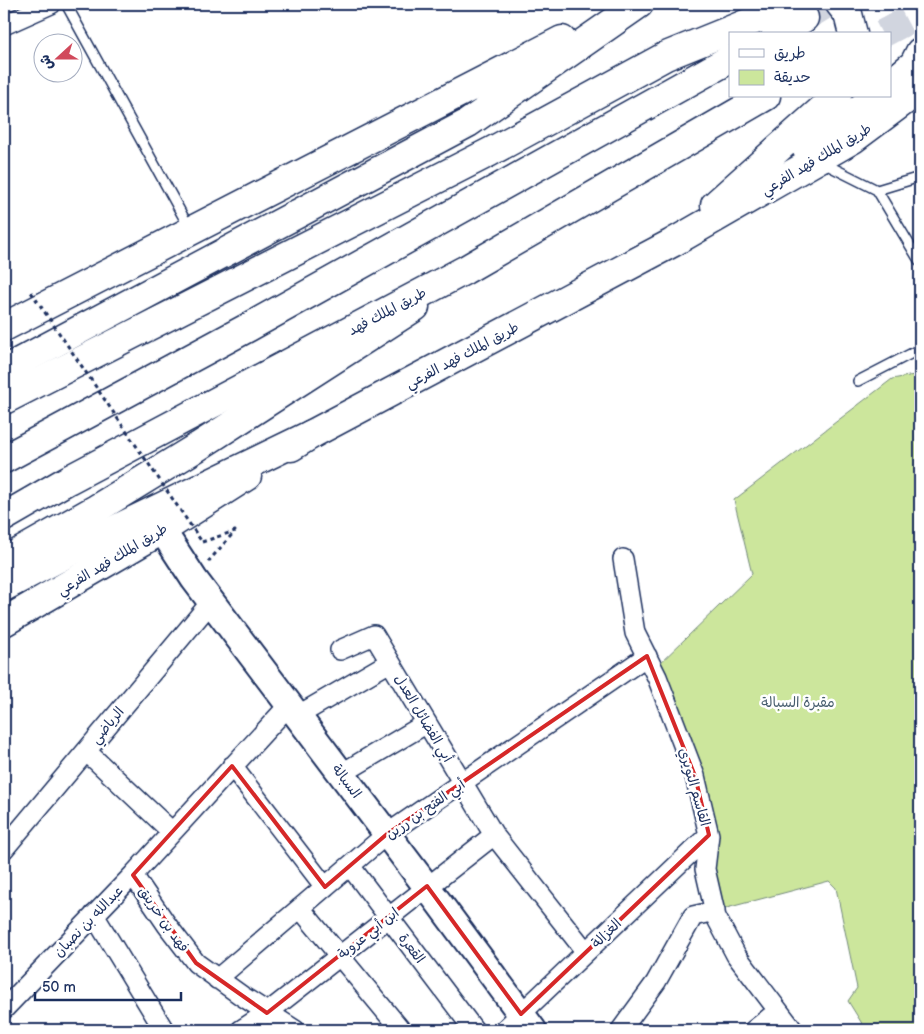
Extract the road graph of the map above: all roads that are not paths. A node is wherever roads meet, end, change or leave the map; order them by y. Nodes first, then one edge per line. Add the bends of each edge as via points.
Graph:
1 (51, 4) edge
2 (66, 4) edge
3 (632, 4) edge
4 (639, 4) edge
5 (840, 4) edge
6 (787, 20) tunnel mouth
7 (4, 25) edge
8 (747, 32) edge
9 (852, 32) edge
10 (729, 37) edge
11 (920, 52) edge
12 (729, 60) edge
13 (892, 82) edge
14 (920, 89) edge
15 (763, 98) edge
16 (835, 98) edge
17 (873, 98) edge
18 (920, 112) edge
19 (853, 139) junction
20 (817, 160) junction
21 (920, 176) edge
22 (877, 190) junction
23 (191, 231) junction
24 (672, 243) junction
25 (920, 262) edge
26 (465, 270) junction
27 (4, 327) edge
28 (920, 349) edge
29 (4, 370) edge
30 (858, 381) dead end
31 (4, 400) edge
32 (312, 434) junction
33 (4, 459) edge
34 (4, 517) edge
35 (162, 530) junction
36 (624, 559) dead end
37 (4, 561) edge
38 (4, 587) edge
39 (211, 602) junction
40 (4, 622) edge
41 (340, 650) dead end
42 (647, 656) junction
43 (390, 662) junction
44 (293, 710) junction
45 (427, 723) junction
46 (86, 751) junction
47 (232, 766) junction
48 (341, 774) junction
49 (462, 782) junction
50 (172, 832) junction
51 (387, 834) junction
52 (494, 834) junction
53 (708, 835) junction
54 (4, 849) edge
55 (350, 866) junction
56 (133, 875) junction
57 (426, 886) junction
58 (325, 887) junction
59 (300, 908) junction
60 (715, 911) junction
61 (94, 915) junction
62 (388, 917) junction
63 (586, 952) junction
64 (339, 955) junction
65 (217, 979) junction
66 (4, 1009) edge
67 (778, 1011) junction
68 (267, 1012) junction
69 (519, 1025) edge
70 (164, 1030) edge
71 (241, 1030) edge
72 (294, 1030) edge
73 (401, 1030) edge
74 (474, 1030) edge
75 (622, 1030) edge
76 (754, 1030) edge
77 (792, 1030) edge

1 - 7 street
2 - 23 lane
3 - 23 main road
4 - 29 main road via 468,122
5 - 9 main road via 848,14
6 - 8 main road
10 - 31 main road via 666,56 490,152
11 - 13 main road via 914,64
12 - 33 main road via 258,322
14 - 19 main road, طريق الملك فهد الفرعي
15 - 26 main road, طريق الملك فهد
16 - 24 main road
17 - 24 main road
18 - 19 main road
19 - 20 main road, طريق الملك فهد الفرعي
20 - 22 lane
20 - 24 main road, طريق الملك فهد الفرعي
21 - 22 lane
22 - 25 lane
23 - 27 main road
24 - 32 main road, طريق الملك فهد الفرعي
26 - 34 main road, طريق الملك فهد
26 - 37 main road via 402,317 199,446
28 - 30 lane
32 - 35 main road, طريق الملك فهد الفرعي
32 - 38 main road
35 - 39 main road, السبالة
35 - 40 main road, طريق الملك فهد الفرعي
36 - 42 street, القاسم النويري via 635,633
39 - 44 main road, السبالة
39 - 46 street, الرياضي
41 - 43 street, أبي الفضائل العدل via 374,634
42 - 49 street, أبي الفتح بن رزين
42 - 53 street, القاسم النويري via 695,776
43 - 44 street, عبدالله بن نصبان
43 - 45 street, أبي الفضائل العدل
44 - 47 street, عبدالله بن نصبان
44 - 48 main road, السبالة
45 - 48 street
45 - 49 street, أبي الفضائل العدل
46 - 50 street
46 - 54 street, الرياضي
47 - 50 street, عبدالله بن نصبان
47 - 58 street
48 - 51 main road, السبالة
49 - 51 street, أبي الفتح بن رزين
49 - 52 street, أبي الفضائل العدل
50 - 56 street, عبدالله بن نصبان
51 - 55 street, أبي الفتح بن رزين
51 - 57 main road, السبالة
52 - 57 street, ابن أبي عروبة
52 - 63 street, أبي الفضائل العدل
53 - 60 street, القاسم النويري via 705,868
53 - 63 street, الغزالة
55 - 58 street, أبي الفتح بن رزين
55 - 62 street, القعرة
56 - 61 street, عبدالله بن نصبان
56 - 65 street, فهد بن خرينق via 196,964
57 - 62 street, ابن أبي عروبة
57 - 69 main road, السبالة
58 - 59 street, أبي الفتح بن رزين
59 - 64 street
59 - 65 street, أبي الفتح بن رزين
60 - 67 street, القاسم النويري via 736,955
60 - 75 street via 693,916 656,982
61 - 66 street, عبدالله بن نصبان
61 - 70 street
62 - 64 street, ابن أبي عروبة
62 - 74 street, القعرة
63 - 69 street, الغزالة
64 - 68 street, ابن أبي عروبة
64 - 73 street
65 - 68 street, فهد بن خرينق
67 - 76 street
67 - 77 street, القاسم النويري
68 - 71 street, ابن أبي عروبة
68 - 72 street, فهد بن خرينق

